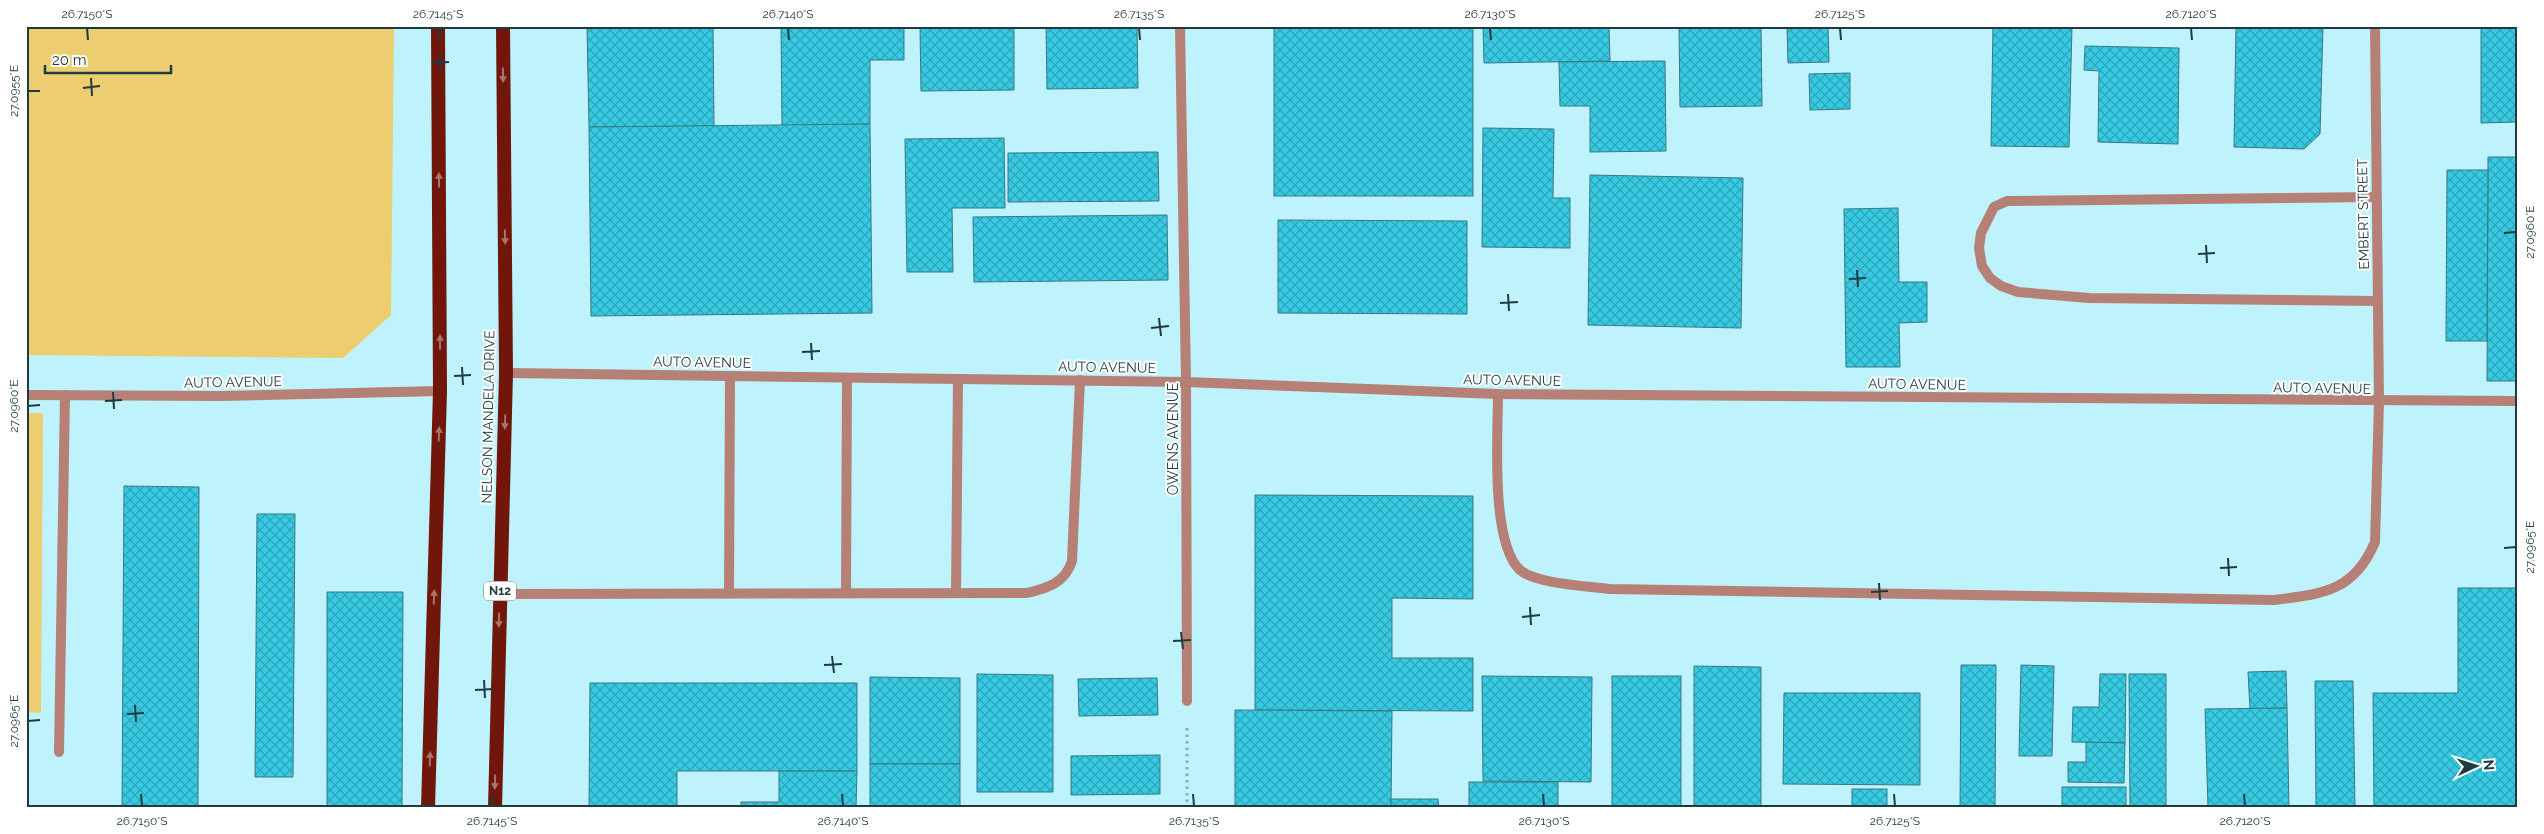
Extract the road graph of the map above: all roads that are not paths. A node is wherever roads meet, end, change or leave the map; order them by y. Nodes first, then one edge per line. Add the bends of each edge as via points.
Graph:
1 (438, 26) edge
2 (502, 26) edge
3 (1180, 26) edge
4 (2375, 26) edge
5 (2376, 197) junction
6 (2378, 301) junction
7 (506, 373) junction
8 (730, 376) junction
9 (847, 378) junction
10 (958, 379) junction
11 (1080, 380) junction
12 (1186, 382) junction
13 (440, 391) junction
14 (1498, 394) junction
15 (26, 395) edge
16 (65, 395) junction
17 (2518, 401) edge
18 (2379, 402) junction
19 (729, 593) junction
20 (846, 593) junction
21 (956, 593) junction
22 (500, 594) junction
23 (1187, 701) road end
24 (60, 752) dead end
25 (428, 808) edge
26 (495, 808) edge

13 -> 1 highway
2 -> 7 highway, NELSON MANDELA DRIVE / N12
3 - 12 street, OWENS AVENUE
4 - 5 street, EMBERT STREET
5 - 6 street, EMBERT STREET
5 - 6 street via 2007,201 1994,207 1981,233 1979,248 1982,266 1990,278 2018,292 2089,298
6 - 18 street, EMBERT STREET
7 - 8 street, AUTO AVENUE
7 -> 22 highway, NELSON MANDELA DRIVE / N12
8 - 9 street, AUTO AVENUE
8 - 19 street
9 - 10 street, AUTO AVENUE
9 - 20 street
10 - 11 street, AUTO AVENUE
10 - 21 street
11 - 12 street, AUTO AVENUE
11 - 21 street via 1075,518 1072,561 1068,572 1046,589 1027,593
12 - 14 street, AUTO AVENUE
12 - 23 street, OWENS AVENUE
13 - 16 street, AUTO AVENUE via 221,396
25 -> 13 highway
14 - 18 street, AUTO AVENUE
14 - 18 street, EMBERT STREET via 1498,496 1503,535 1520,570 1544,580 1610,589 2274,600 2321,594 2341,586 2368,559 2375,542
15 - 16 street, AUTO AVENUE
16 - 24 street
17 - 18 street, AUTO AVENUE
19 - 20 street
19 - 22 street
20 - 21 street
22 -> 26 highway, NELSON MANDELA DRIVE / N12

